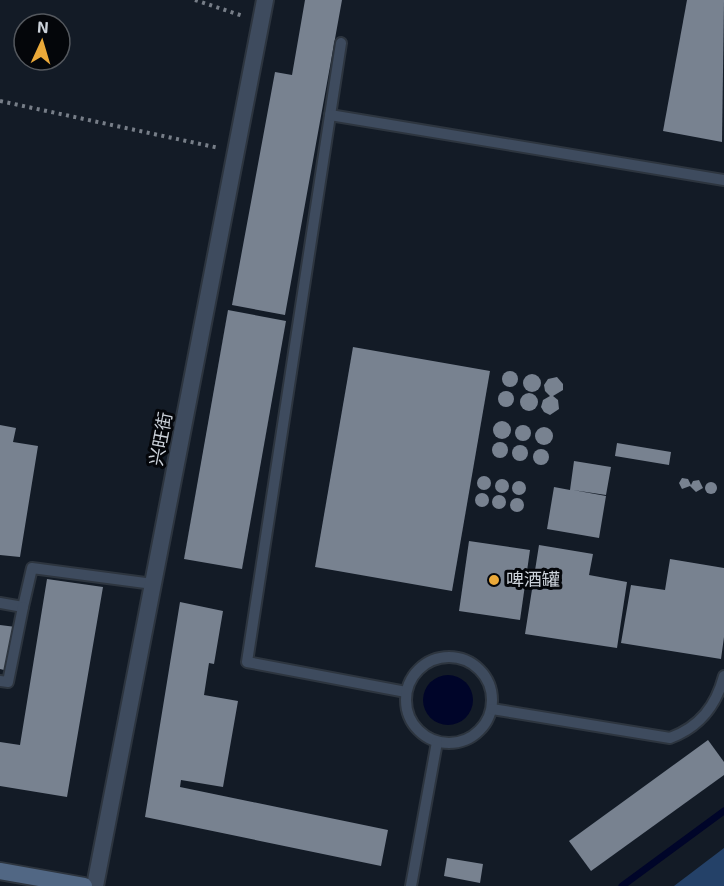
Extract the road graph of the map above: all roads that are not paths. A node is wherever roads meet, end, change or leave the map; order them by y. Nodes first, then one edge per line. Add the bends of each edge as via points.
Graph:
1 (265, 0) edge
2 (341, 43) dead end
3 (330, 115) junction
4 (724, 180) edge
5 (153, 584) junction
6 (0, 603) edge
7 (23, 607) junction
8 (724, 676) edge
9 (0, 681) edge
10 (406, 692) junction
11 (492, 709) junction
12 (437, 742) junction
13 (0, 871) edge
14 (84, 886) edge
15 (95, 886) edge
16 (411, 886) edge

1 - 5 street, 兴旺街
2 - 3 lane
3 - 4 lane
3 - 10 lane via 248,662
5 - 7 lane via 32,568
5 - 15 street, 兴旺街
6 - 7 lane
7 - 9 lane via 8,682
8 - 11 lane via 710,711 689,731 670,738
10 - 11 lane via 415,672 426,662 454,657 480,669 488,680
10 - 12 lane via 407,713 413,726
11 - 12 lane via 477,733 465,741
12 - 16 lane
13 - 14 main road

